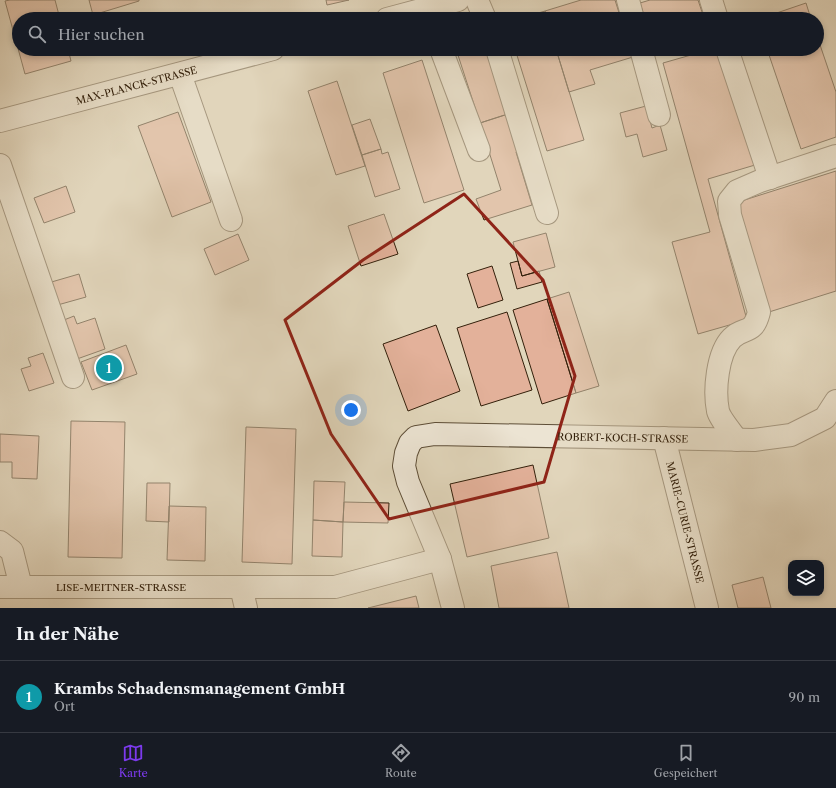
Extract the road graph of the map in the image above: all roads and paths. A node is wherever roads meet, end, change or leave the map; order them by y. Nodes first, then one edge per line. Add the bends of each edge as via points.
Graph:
1 (458, 0) edge
2 (477, 0) edge
3 (628, 0) edge
4 (711, 0) edge
5 (431, 12) edge
6 (482, 12) edge
7 (631, 12) edge
8 (715, 12) edge
9 (247, 56) edge
10 (444, 56) edge
11 (499, 56) edge
12 (643, 56) edge
13 (729, 56) edge
14 (180, 74) junction
15 (659, 115) dead end
16 (0, 121) edge
17 (479, 150) dead end
18 (836, 156) edge
19 (0, 165) edge
20 (770, 178) junction
21 (547, 213) dead end
22 (231, 220) dead end
23 (73, 377) dead end
24 (836, 401) edge
25 (664, 438) junction
26 (737, 440) junction
27 (0, 542) edge
28 (440, 559) junction
29 (10, 587) edge
30 (241, 587) junction
31 (246, 608) edge
32 (453, 608) edge
33 (707, 608) edge

1 - 5 street
2 - 6 street
3 - 7 street
4 - 8 street
9 - 14 street, MAX-PLANCK-STRASSE
10 - 17 street
11 - 21 street
12 - 15 street
13 - 20 street
14 - 16 street, MAX-PLANCK-STRASSE
14 - 22 street
18 - 20 street
19 - 23 street
20 - 26 street via 737,191 729,201 730,215 760,312 757,323 734,336 725,346 721,356 718,413
24 - 26 street, ROBERT-KOCH-STRASSE via 825,418 791,435
25 - 26 street, ROBERT-KOCH-STRASSE
25 - 28 street, ROBERT-KOCH-STRASSE via 435,434 416,437 410,443 404,466 408,482
25 - 33 street, MARIE-CURIE-STRASSE
27 - 29 street via 12,551
28 - 30 street, LISE-MEITNER-STRASSE via 335,587
28 - 32 street
29 - 30 street, LISE-MEITNER-STRASSE
30 - 31 street

